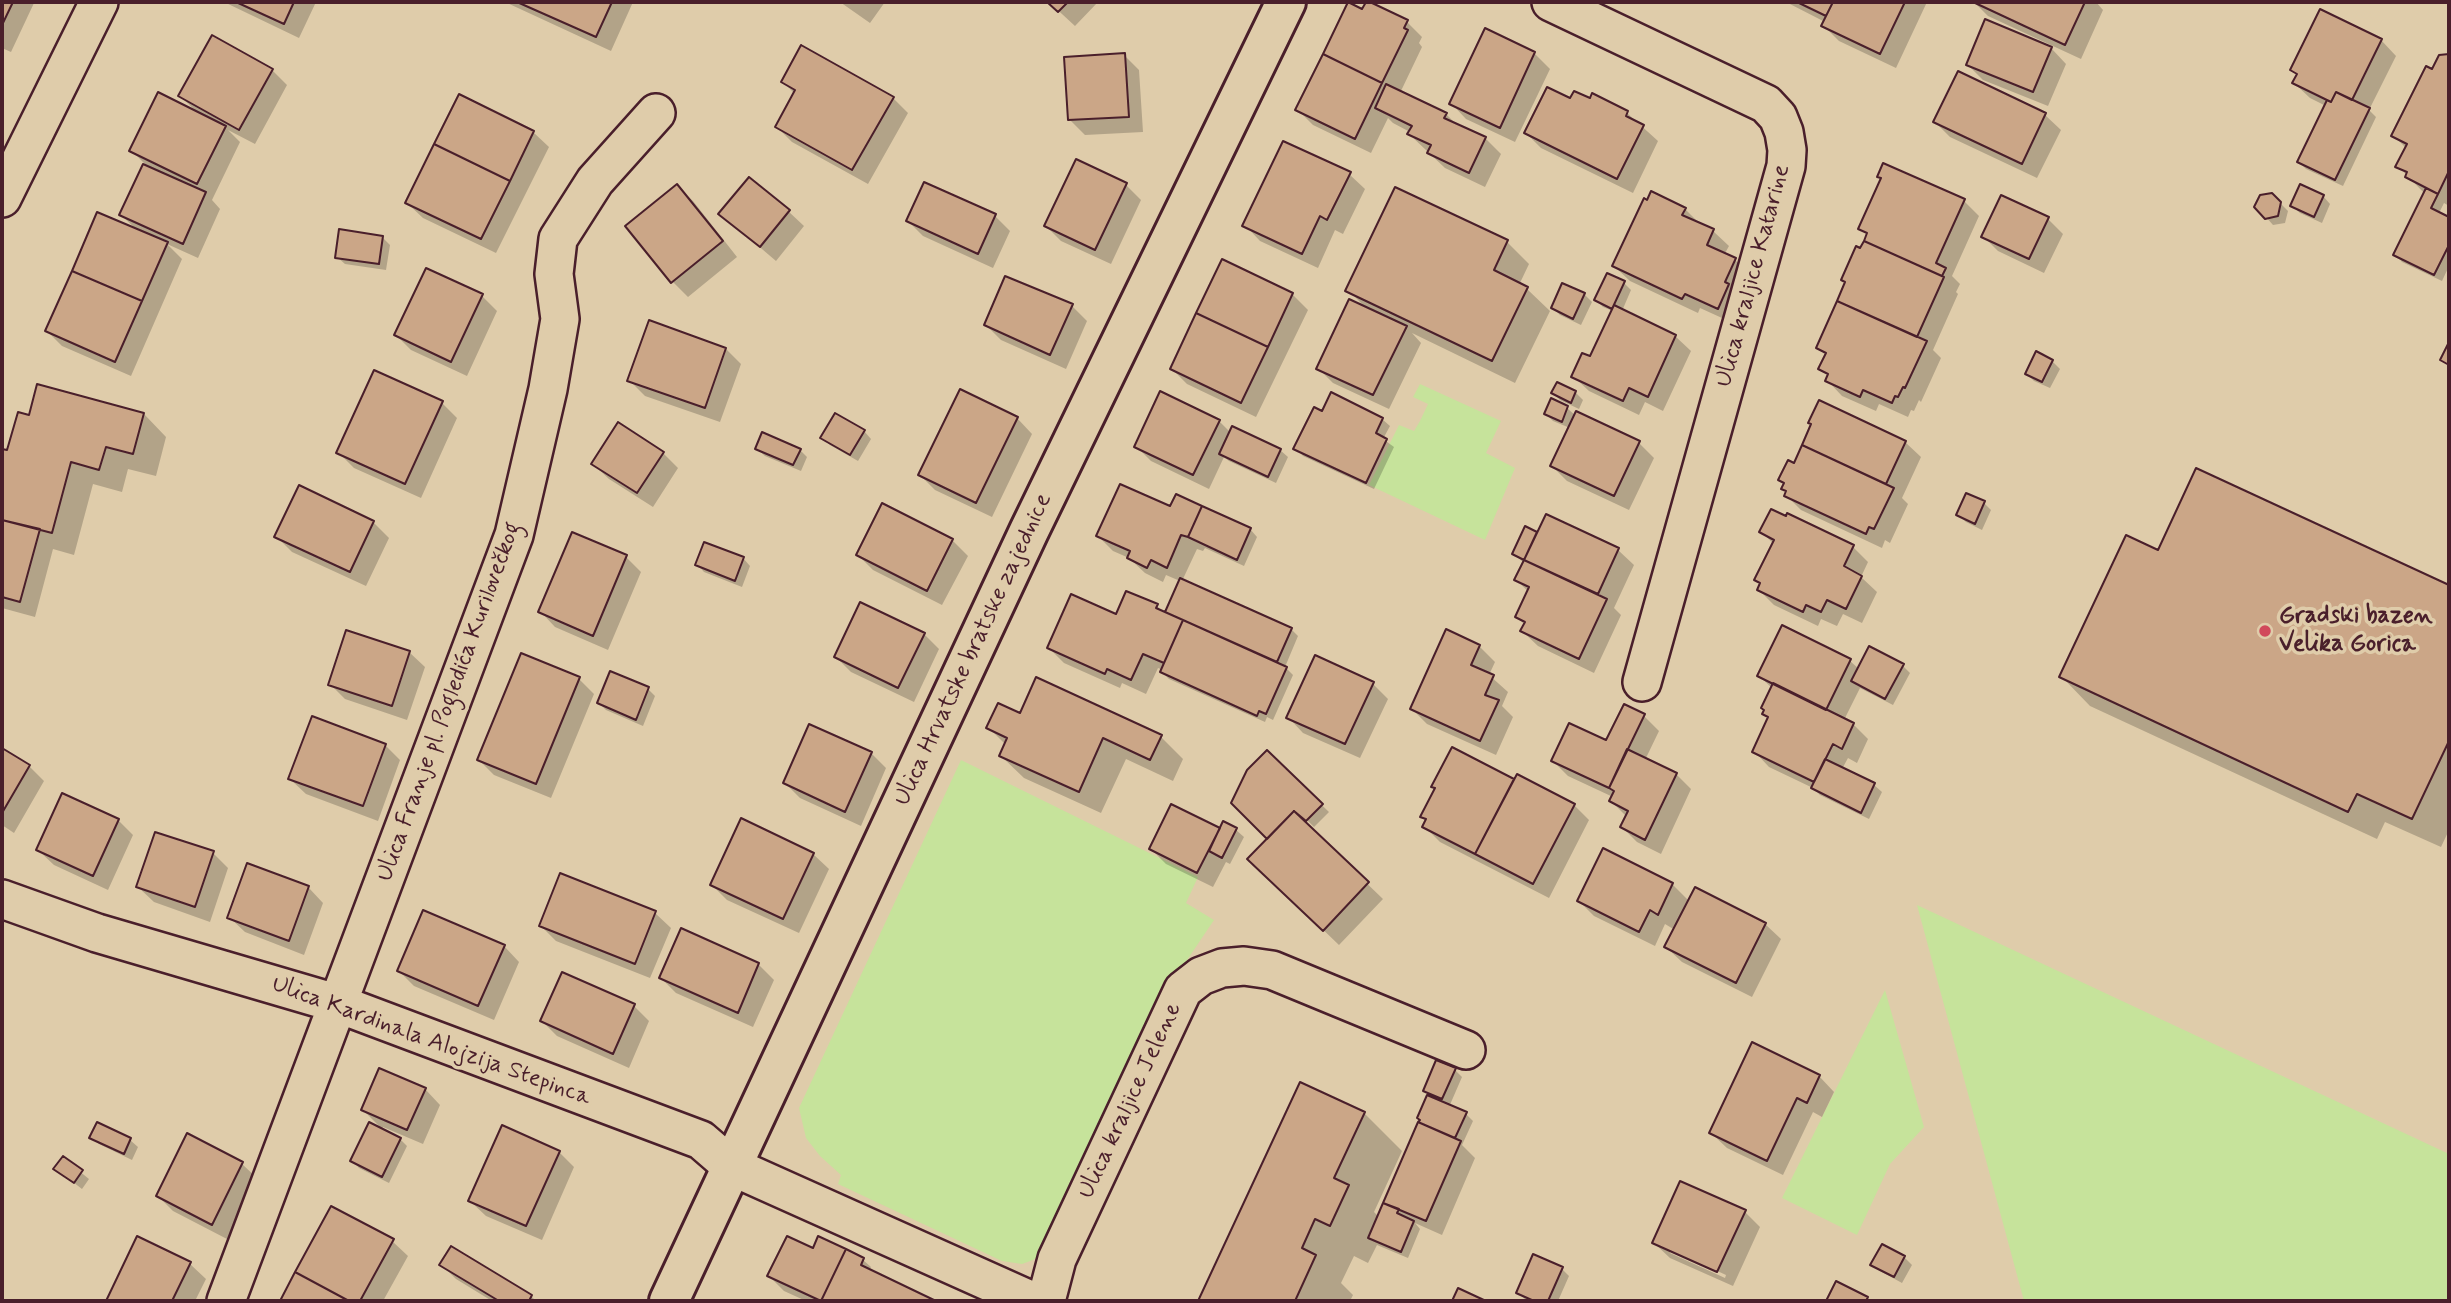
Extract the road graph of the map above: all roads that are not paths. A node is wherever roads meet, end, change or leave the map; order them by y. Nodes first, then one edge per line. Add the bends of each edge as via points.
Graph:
1 (99, 2) edge
2 (1286, 2) edge
3 (1551, 2) edge
4 (656, 113) dead end
5 (2, 198) edge
6 (1642, 682) dead end
7 (2, 899) edge
8 (339, 1004) junction
9 (1466, 1050) dead end
10 (731, 1166) junction
11 (226, 1301) edge
12 (670, 1301) edge
13 (1032, 1301) edge
14 (1046, 1301) edge

1 - 5 street
2 - 10 street, Ulica Hrvatske bratske zajednice via 1029,531
3 - 6 street, Ulica kraljice Katarine via 1766,104 1778,117 1787,150
4 - 8 street, Ulica Franje pl. Pogledića Kurilovečkog via 595,181 558,239 554,274 560,319 514,535
7 - 8 street, Ulica Kardinala Alojzija Stepinca via 97,933
8 - 10 street, Ulica Kardinala Alojzija Stepinca via 701,1140
8 - 11 street, Ulica Franje pl. Pogledića Kurilovečkog
9 - 14 street, Ulica kraljice Jelene via 1272,970 1244,966 1201,976 1183,990 1057,1259
10 - 12 street, Ulica Hrvatske bratske zajednice
10 - 13 street

